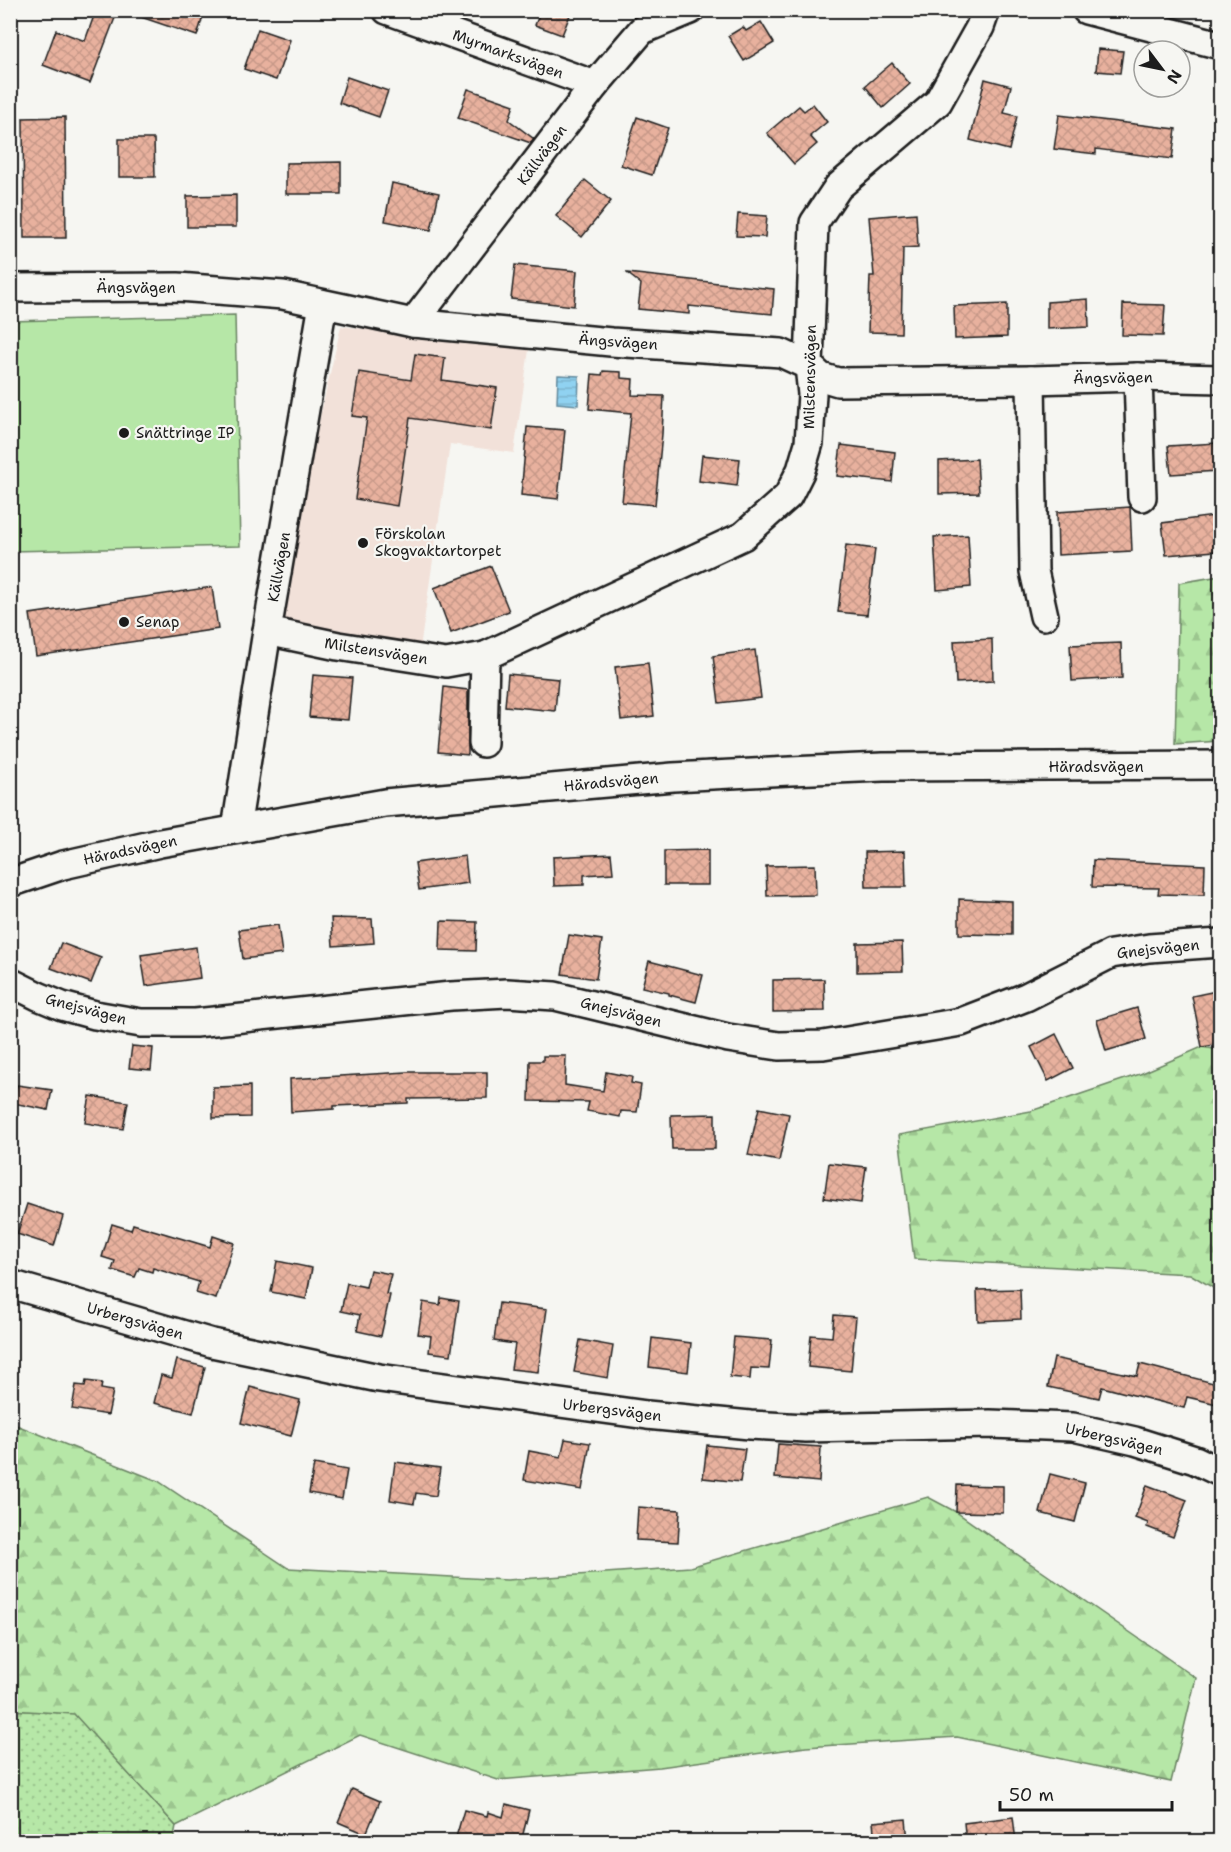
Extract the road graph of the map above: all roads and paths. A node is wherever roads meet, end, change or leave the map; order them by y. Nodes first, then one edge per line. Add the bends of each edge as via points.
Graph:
1 (387, 10) edge
2 (690, 10) edge
3 (986, 10) edge
4 (1086, 10) edge
5 (1221, 45) edge
6 (595, 85) junction
7 (10, 288) edge
8 (323, 304) junction
9 (413, 323) junction
10 (809, 366) junction
11 (1138, 377) junction
12 (1221, 379) edge
13 (1031, 380) junction
14 (1142, 498) dead end
15 (1044, 616) dead end
16 (267, 631) junction
17 (485, 656) junction
18 (483, 743) dead end
19 (1221, 765) edge
20 (236, 830) junction
21 (10, 883) edge
22 (1221, 943) edge
23 (10, 982) edge
24 (10, 1284) edge
25 (1221, 1472) edge

1 - 6 street, Myrmarksvägen
2 - 6 street, Källvägen via 642,30
3 - 10 street, Milstensvägen via 938,102 838,188 814,223
4 - 5 street
6 - 9 street, Källvägen
7 - 8 street, Ängsvägen via 178,287 283,295
8 - 9 street, Ängsvägen
8 - 16 street, Källvägen
9 - 10 street, Ängsvägen via 611,342 781,352
10 - 13 street, Ängsvägen via 821,377 838,382
10 - 17 street, Milstensvägen via 809,443 788,496 743,536
11 - 12 street, Ängsvägen
11 - 13 street, Ängsvägen
11 - 14 street
13 - 15 street via 1034,571
16 - 17 street, Milstensvägen via 446,663
16 - 20 street, Källvägen
17 - 18 street
19 - 20 street, Häradsvägen via 883,767 673,777 385,803
20 - 21 street, Häradsvägen via 63,865
22 - 23 street, Gnejsvägen via 1111,954 1026,997 961,1022 823,1046 778,1046 728,1038 555,996 507,993 195,1023 141,1023 62,1006
24 - 25 street, Urbergsvägen via 212,1343 379,1378 647,1415 750,1425 1073,1427 1135,1441

